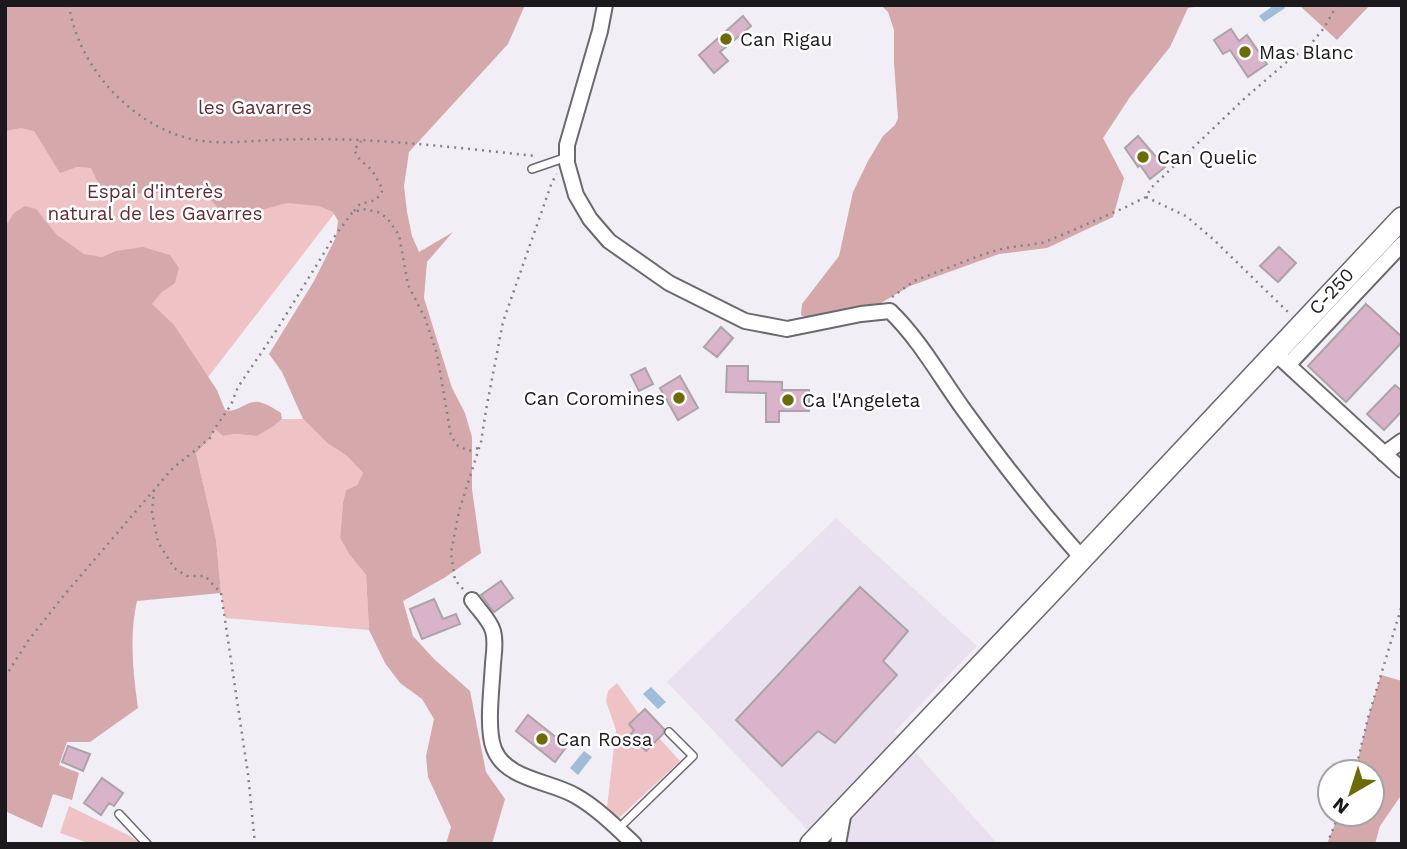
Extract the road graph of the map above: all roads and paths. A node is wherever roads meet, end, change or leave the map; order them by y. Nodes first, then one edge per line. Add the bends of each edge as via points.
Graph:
1 (69, 5) edge
2 (605, 5) edge
3 (1337, 5) edge
4 (361, 140) junction
5 (568, 156) junction
6 (532, 169) dead end
7 (1146, 197) junction
8 (352, 213) junction
9 (1402, 218) edge
10 (1402, 244) edge
11 (877, 312) junction
12 (1301, 326) junction
13 (1282, 359) junction
14 (1402, 441) edge
15 (478, 448) junction
16 (1384, 454) junction
17 (1402, 470) edge
18 (154, 490) junction
19 (1082, 558) junction
20 (472, 600) joint
21 (1402, 605) edge
22 (5, 677) edge
23 (670, 732) dead end
24 (1358, 758) edge
25 (845, 809) junction
26 (119, 814) dead end
27 (618, 829) junction
28 (147, 844) edge
29 (255, 844) edge
30 (634, 844) edge
31 (811, 844) edge
32 (838, 844) edge

1 - 4 path via 80,46 108,88 167,131 217,142
2 - 5 street
3 - 7 path via 1310,45 1245,98
4 - 5 path
4 - 8 path via 354,150 383,190 376,201 360,204
5 - 6 lane
5 - 11 street via 576,195 598,231 669,283 745,321 787,329
5 - 15 path via 552,182 503,322
7 - 11 path via 1042,243 984,254 914,281
7 - 12 path via 1186,216
8 - 15 path via 363,209 378,212 399,235 408,285 437,354 451,436 458,446 470,451
8 - 18 path via 238,387 210,438
9 - 12 main road, C-250
10 - 13 street, C-250
11 - 19 street via 890,311 908,328 965,412
12 - 13 main road, C-250
13 - 16 street
13 - 19 main road, C-250
14 - 16 street
15 - 20 path via 451,553 455,580
16 - 17 street
18 - 22 path via 65,594
18 - 29 path via 152,512 158,541 174,568 187,576 205,576 221,593
19 - 25 main road, C-250
20 - 27 street via 493,628 494,750 504,765 521,776 575,795
21 - 24 path
23 - 27 lane via 693,756
25 - 31 main road, C-250
25 - 32 street
26 - 28 lane
27 - 30 street

